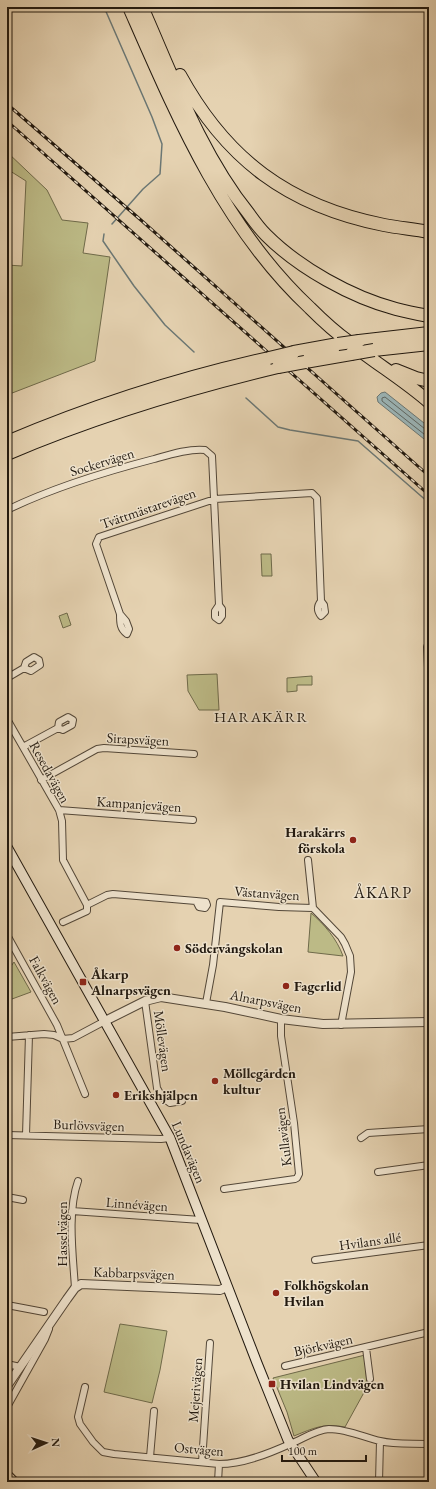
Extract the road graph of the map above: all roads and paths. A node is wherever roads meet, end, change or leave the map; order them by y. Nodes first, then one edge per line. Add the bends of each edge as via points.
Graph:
1 (129, 7) edge
2 (142, 7) edge
3 (429, 232) edge
4 (429, 316) edge
5 (429, 333) edge
6 (429, 344) edge
7 (349, 346) junction
8 (429, 381) edge
9 (429, 402) edge
10 (7, 442) edge
11 (7, 454) edge
12 (215, 498) junction
13 (7, 510) edge
14 (321, 601) dead end
15 (219, 605) dead end
16 (120, 614) dead end
17 (429, 642) edge
18 (24, 668) dead end
19 (7, 678) edge
20 (429, 688) edge
21 (7, 719) edge
22 (58, 728) dead end
23 (24, 748) junction
24 (194, 754) dead end
25 (41, 780) junction
26 (59, 810) junction
27 (193, 820) dead end
28 (7, 846) edge
29 (308, 860) dead end
30 (196, 901) dead end
31 (87, 905) junction
32 (313, 908) junction
33 (63, 922) dead end
34 (7, 935) edge
35 (145, 1001) junction
36 (206, 1003) junction
37 (281, 1019) junction
38 (105, 1021) junction
39 (429, 1022) edge
40 (341, 1025) junction
41 (29, 1035) junction
42 (7, 1037) edge
43 (63, 1039) junction
44 (85, 1094) dead end
45 (182, 1101) dead end
46 (429, 1128) edge
47 (7, 1134) edge
48 (26, 1135) junction
49 (170, 1138) junction
50 (361, 1138) dead end
51 (429, 1165) edge
52 (378, 1172) dead end
53 (78, 1181) dead end
54 (224, 1189) dead end
55 (7, 1197) edge
56 (23, 1200) dead end
57 (72, 1211) junction
58 (201, 1220) junction
59 (429, 1245) edge
60 (315, 1260) dead end
61 (227, 1287) junction
62 (74, 1288) junction
63 (7, 1305) edge
64 (44, 1312) dead end
65 (54, 1316) junction
66 (429, 1332) edge
67 (210, 1343) dead end
68 (366, 1348) junction
69 (7, 1364) edge
70 (285, 1366) dead end
71 (20, 1367) junction
72 (370, 1379) dead end
73 (7, 1386) edge
74 (86, 1387) dead end
75 (7, 1407) edge
76 (154, 1411) dead end
77 (380, 1441) junction
78 (290, 1444) junction
79 (429, 1444) edge
80 (150, 1457) junction
81 (202, 1462) junction
82 (219, 1464) junction
83 (7, 1477) edge
84 (12, 1482) edge
85 (218, 1482) edge
86 (316, 1482) edge
87 (379, 1482) edge

1 - 7 highway via 199,158 237,222 288,286
2 - 3 highway via 191,95 246,162 302,199 342,214 383,225
2 - 4 highway via 194,124 221,176 265,234 291,257 325,279 396,309
5 - 7 highway
6 - 7 highway, bridge via 374,350
7 - 8 highway via 403,373
7 - 9 highway via 414,388
7 - 10 highway, bridge via 294,352 182,379 103,405
7 - 11 highway, bridge via 305,362 232,377 187,390 113,414
12 - 13 street, Sockervägen via 212,456 201,449 108,471 52,490
12 - 14 street, Tvättmästarevägen via 312,493 317,498
12 - 15 street
12 - 16 street, Tvättmästarevägen via 99,537 96,544
17 - 20 street
18 - 19 street
21 - 23 street, Resedavägen
22 - 23 street
23 - 25 street, Resedavägen
24 - 25 street, Sirapsvägen via 97,749
25 - 26 street, Resedavägen
26 - 27 street, Kampanjevägen
26 - 31 street, Resedavägen via 62,821 63,860
28 - 38 main road, Lundavägen
29 - 32 street
30 - 31 street via 113,894
31 - 33 street via 87,911
32 - 36 street, Västanvägen via 220,902
32 - 40 street via 346,944 350,956 351,972
34 - 43 street, Falkvägen
35 - 36 street, Alnarpsvägen via 161,997
35 - 38 street, Alnarpsvägen
35 - 45 street, Möllevägen via 157,1088 162,1098 170,1103
36 - 37 street, Alnarpsvägen
37 - 40 street, Alnarpsvägen
37 - 54 street, Kullavägen via 299,1174 295,1179
38 - 43 street via 73,1038
38 - 49 main road, Lundavägen
39 - 40 street, Alnarpsvägen
41 - 42 street
41 - 43 street via 54,1035
41 - 48 street
43 - 44 street, Falkvägen
46 - 50 street via 368,1133
47 - 48 street, Burlövsvägen
48 - 49 street, Burlövsvägen
49 - 58 main road, Lundavägen
51 - 52 street
53 - 57 street, Hasselvägen
55 - 56 street
57 - 58 street, Linnévägen
57 - 62 street, Hasselvägen
58 - 61 main road, Lundavägen
59 - 60 street, Hvilans allé
61 - 62 street, Kabbarpsvägen via 220,1290 81,1284
61 - 78 main road, Lundavägen
62 - 65 street, Kabbarpsvägen
63 - 64 street
65 - 71 street, Kabbarpsvägen
65 - 75 street, Kabbarpsvägen via 45,1339
66 - 68 street, Björkvägen
67 - 81 street, Mejerivägen
68 - 70 street, Björkvägen
68 - 72 street, Björkvägen
69 - 71 street
71 - 73 street, Kabbarpsvägen
74 - 80 street, Ostvägen via 78,1417 93,1442 103,1452
76 - 80 street
77 - 78 street, Ostvägen via 329,1429 313,1433
77 - 79 street, Ostvägen
77 - 87 street
78 - 82 street, Ostvägen via 250,1459
78 - 86 main road, Lundavägen
80 - 81 street, Ostvägen
81 - 82 street, Ostvägen
82 - 85 street
83 - 84 highway

